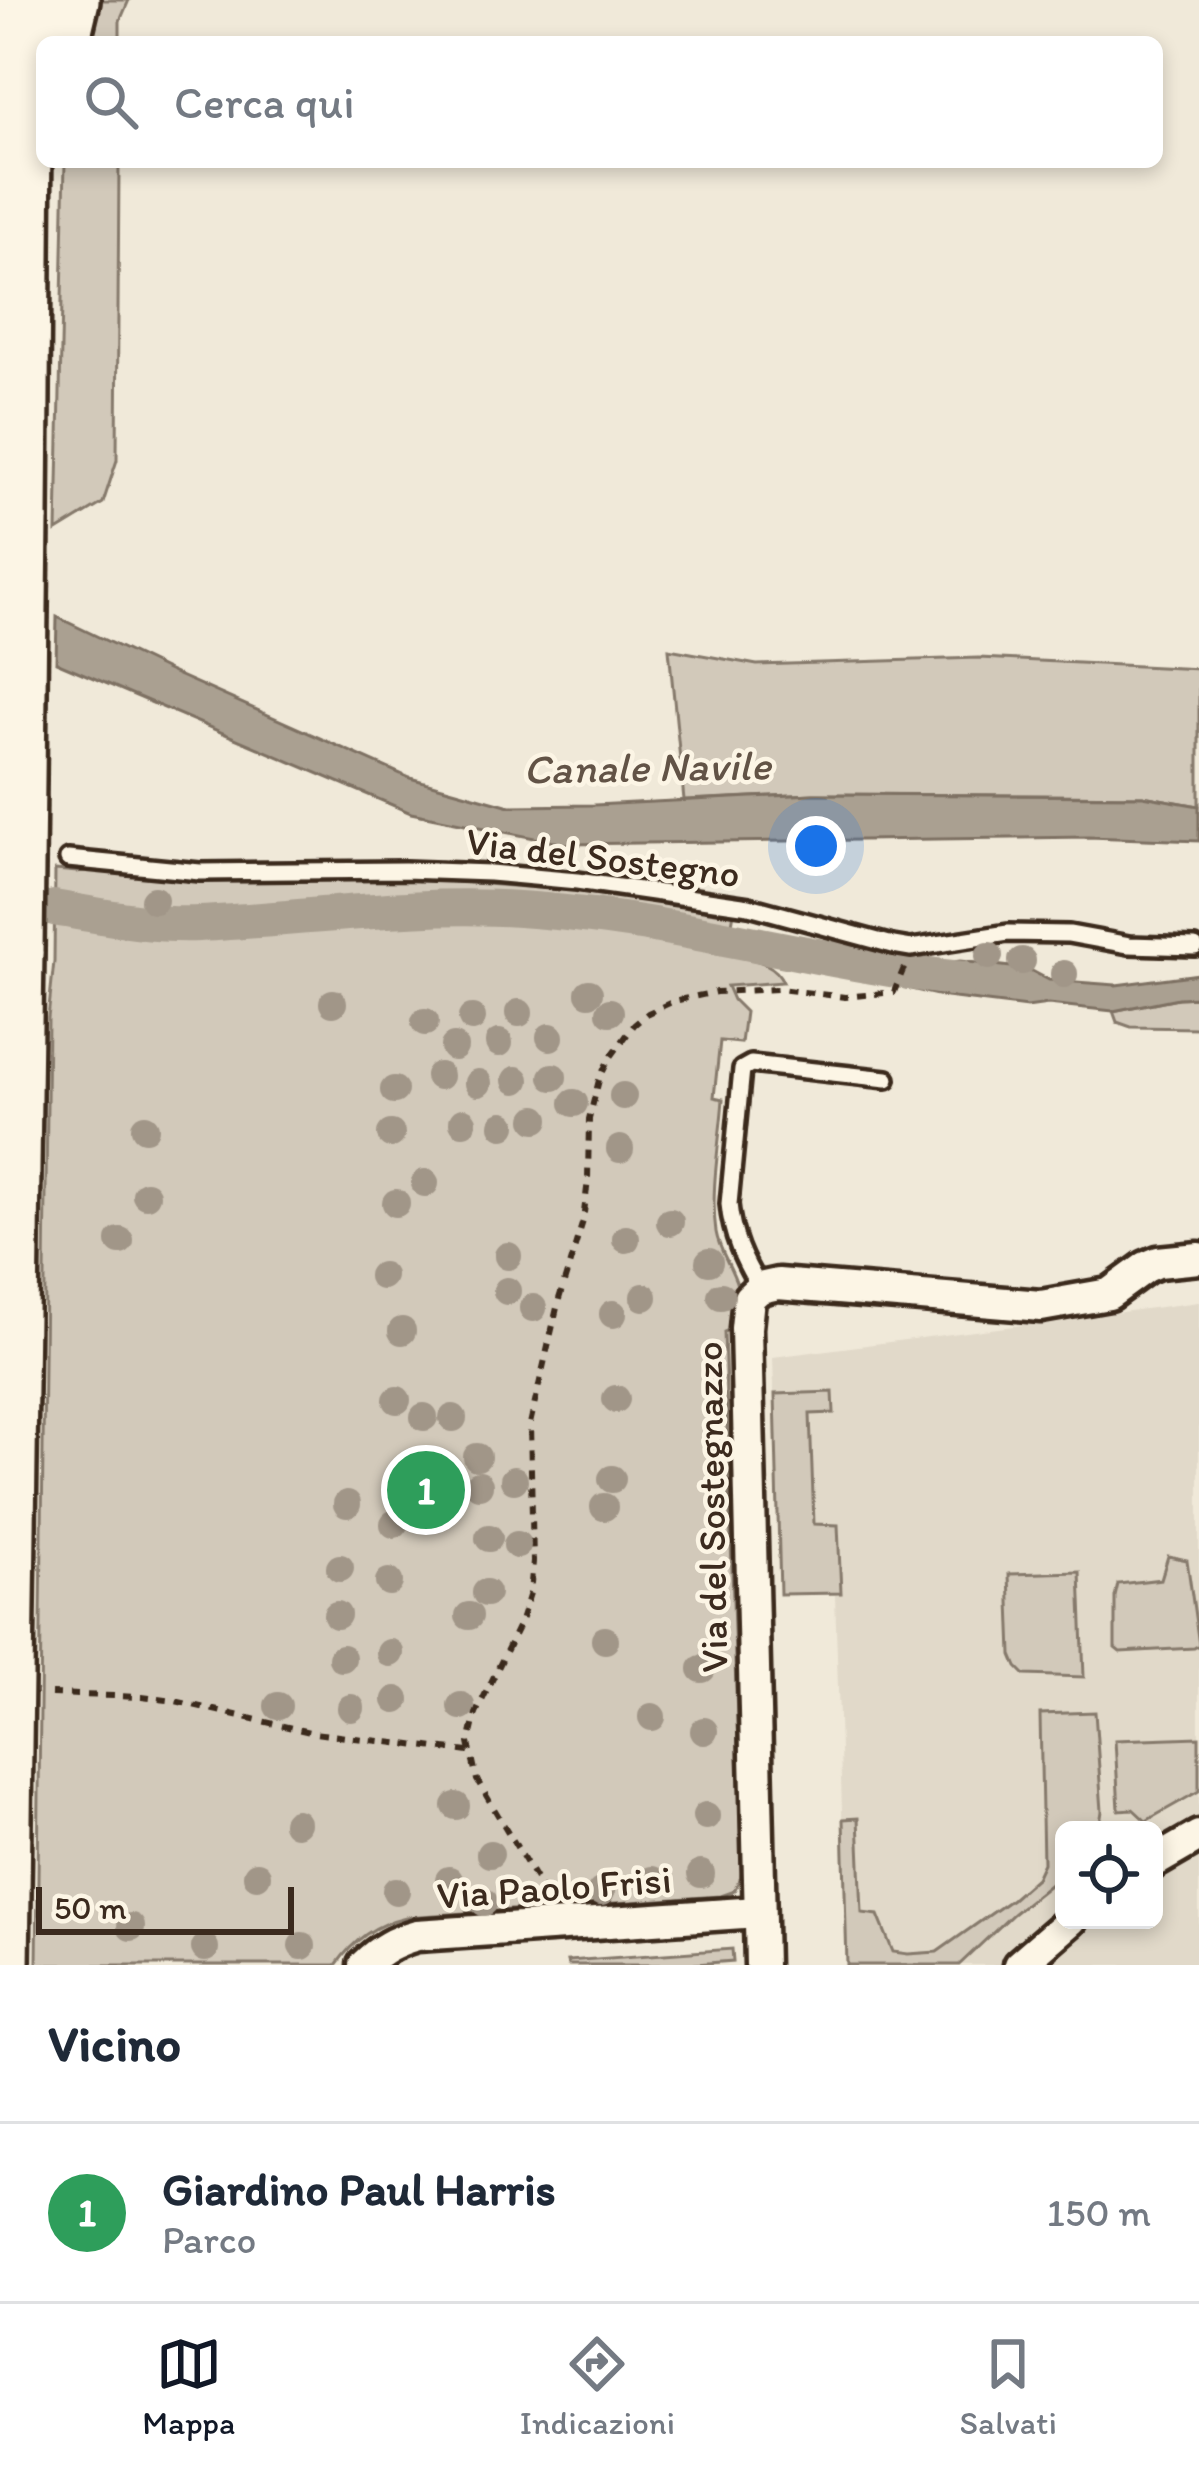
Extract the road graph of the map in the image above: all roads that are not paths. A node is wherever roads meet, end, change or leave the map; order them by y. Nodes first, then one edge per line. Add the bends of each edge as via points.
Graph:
1 (22, 0) edge
2 (70, 0) edge
3 (61, 36) edge
4 (43, 168) edge
5 (19, 513) junction
6 (68, 860) dead end
7 (1195, 947) dead end
8 (887, 1079) dead end
9 (1199, 1258) edge
10 (760, 1288) junction
11 (1199, 1837) edge
12 (1163, 1857) edge
13 (758, 1912) junction
14 (1061, 1929) edge
15 (0, 1965) edge
16 (364, 1965) edge
17 (761, 1965) edge
18 (1019, 1965) edge

1 - 5 highway
2 - 3 highway
4 - 5 highway
5 - 15 highway, bridge
6 - 7 lane, Via del Sostegno via 200,872 405,870 577,881 749,906 911,947 1008,933
8 - 10 lane via 742,1069 730,1220
9 - 10 street via 1146,1267 1109,1294 1041,1306
10 - 13 street, Via del Sostegnazzo via 747,1304 746,1328
11 - 12 street
13 - 16 street, Via Paolo Frisi via 417,1935
13 - 17 street, Via del Sostegnazzo
14 - 18 street

